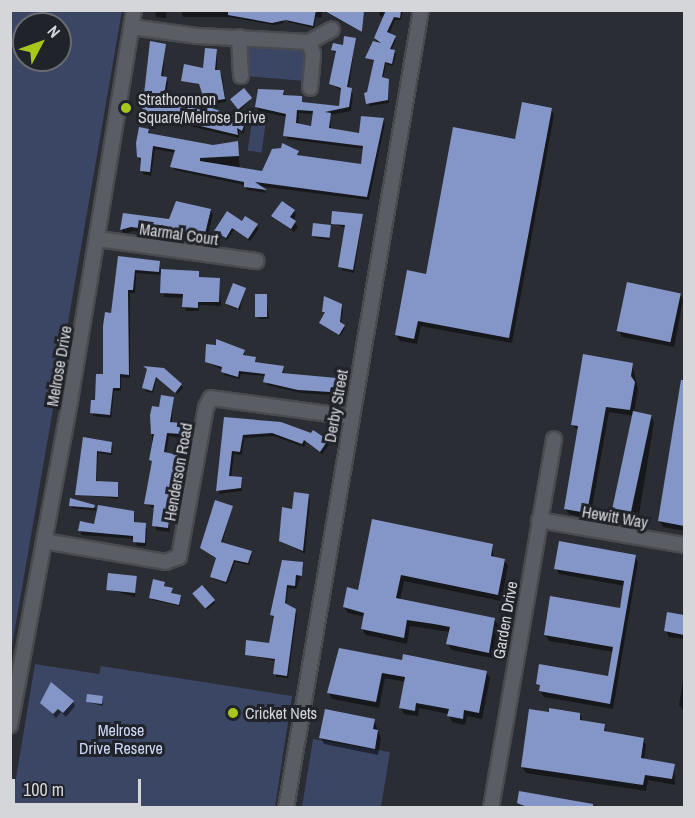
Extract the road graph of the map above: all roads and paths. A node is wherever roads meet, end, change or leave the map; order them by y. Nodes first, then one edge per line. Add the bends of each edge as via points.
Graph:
1 (134, 10) edge
2 (421, 10) edge
3 (131, 27) junction
4 (332, 29) dead end
5 (239, 37) junction
6 (309, 42) junction
7 (242, 76) dead end
8 (310, 88) dead end
9 (98, 238) junction
10 (256, 261) dead end
11 (351, 417) junction
12 (554, 439) dead end
13 (539, 520) junction
14 (44, 541) junction
15 (684, 545) edge
16 (10, 726) edge
17 (286, 807) edge
18 (491, 807) edge

1 - 3 street, Melrose Drive
2 - 11 street, Derby Street
3 - 5 street
3 - 9 street, Melrose Drive
4 - 6 street
5 - 6 street
5 - 7 street
6 - 8 street
9 - 10 street, Marmal Court
9 - 14 street, Melrose Drive
11 - 14 street, Henderson Road via 211,398 206,407 179,557 165,562
11 - 17 street, Derby Street
12 - 13 street, Garden Drive
13 - 15 street, Hewitt Way
13 - 18 street, Garden Drive
14 - 16 street, Melrose Drive

